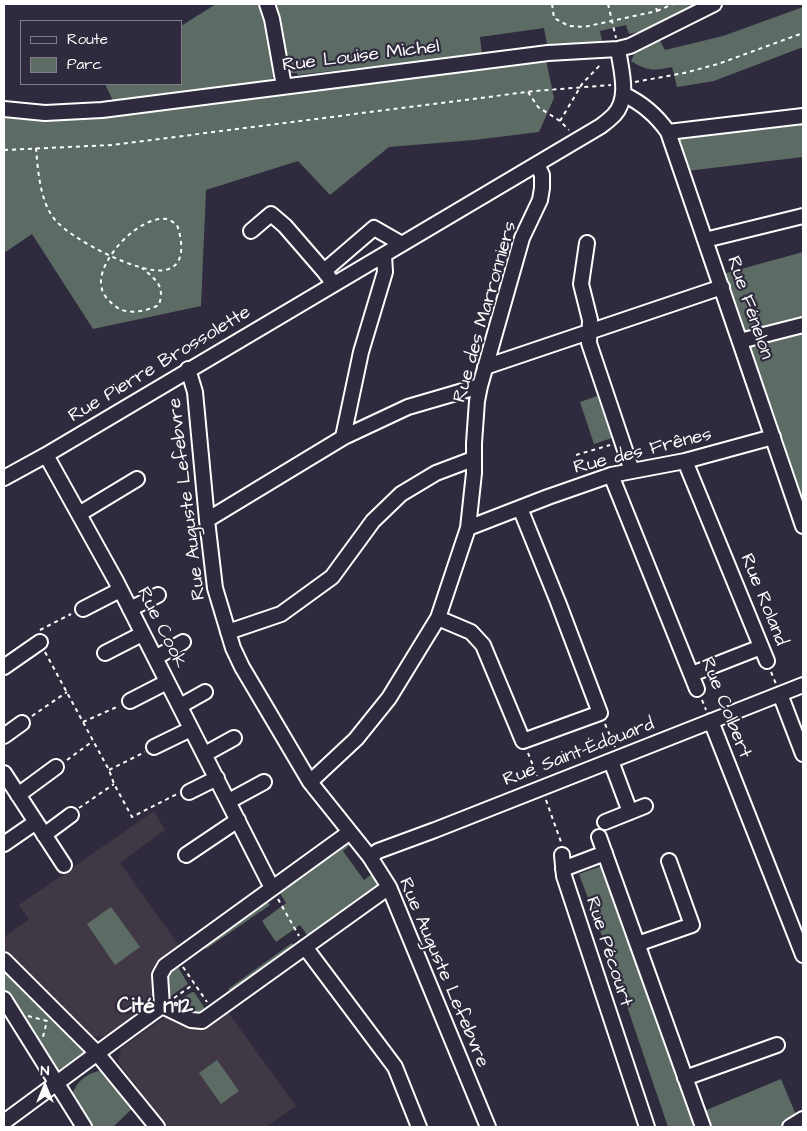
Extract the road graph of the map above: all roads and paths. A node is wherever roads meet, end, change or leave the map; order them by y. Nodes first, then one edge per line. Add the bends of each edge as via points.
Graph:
1 (267, 4) edge
2 (552, 4) edge
3 (608, 4) edge
4 (655, 4) edge
5 (673, 4) edge
6 (714, 4) edge
7 (657, 11) junction
8 (612, 22) junction
9 (803, 33) edge
10 (618, 49) junction
11 (604, 51) junction
12 (284, 86) junction
13 (580, 88) junction
14 (623, 89) junction
15 (528, 92) junction
16 (4, 109) edge
17 (647, 111) junction
18 (614, 115) junction
19 (803, 116) edge
20 (668, 132) junction
21 (36, 148) junction
22 (4, 150) edge
23 (537, 164) junction
24 (803, 216) edge
25 (251, 231) dead end
26 (705, 240) junction
27 (587, 243) dead end
28 (402, 244) junction
29 (384, 255) junction
30 (112, 256) junction
31 (142, 268) junction
32 (324, 271) junction
33 (334, 284) junction
34 (722, 287) junction
35 (803, 325) edge
36 (589, 331) junction
37 (740, 341) junction
38 (486, 367) junction
39 (188, 369) junction
40 (480, 386) junction
41 (343, 437) junction
42 (773, 437) junction
43 (622, 442) junction
44 (46, 455) junction
45 (576, 455) dead end
46 (474, 459) junction
47 (685, 461) junction
48 (632, 472) junction
49 (611, 475) junction
50 (4, 477) edge
51 (137, 479) dead end
52 (520, 508) junction
53 (79, 514) junction
54 (207, 520) junction
55 (803, 526) edge
56 (468, 528) junction
57 (120, 590) junction
58 (158, 594) dead end
59 (83, 609) joint
60 (130, 609) junction
61 (438, 618) junction
62 (228, 632) junction
63 (142, 634) junction
64 (40, 642) junction
65 (183, 642) dead end
66 (761, 647) junction
67 (104, 653) dead end
68 (155, 658) junction
69 (767, 661) joint
70 (4, 667) edge
71 (692, 674) junction
72 (167, 682) junction
73 (803, 685) edge
74 (697, 688) joint
75 (67, 692) junction
76 (205, 692) dead end
77 (780, 694) junction
78 (130, 701) joint
79 (180, 706) junction
80 (600, 713) junction
81 (83, 722) junction
82 (710, 722) junction
83 (22, 723) joint
84 (191, 729) junction
85 (4, 736) edge
86 (234, 738) dead end
87 (93, 741) junction
88 (523, 741) junction
89 (154, 747) joint
90 (205, 754) junction
91 (803, 754) edge
92 (616, 759) junction
93 (56, 767) joint
94 (109, 770) junction
95 (217, 778) junction
96 (264, 782) dead end
97 (310, 782) junction
98 (9, 784) edge
99 (114, 784) junction
100 (542, 787) junction
101 (189, 792) joint
102 (229, 801) junction
103 (645, 806) dead end
104 (630, 812) junction
105 (70, 815) joint
106 (238, 820) junction
107 (36, 822) junction
108 (605, 822) dead end
109 (350, 832) junction
110 (44, 834) junction
111 (599, 838) dead end
112 (4, 844) edge
113 (604, 853) junction
114 (562, 855) joint
115 (186, 856) dead end
116 (370, 857) junction
117 (669, 861) dead end
118 (64, 865) dead end
119 (563, 869) junction
120 (389, 887) junction
121 (272, 888) junction
122 (638, 946) junction
123 (306, 947) junction
124 (803, 955) edge
125 (176, 957) junction
126 (4, 960) edge
127 (194, 984) junction
128 (4, 999) edge
129 (162, 1006) junction
130 (215, 1013) junction
131 (777, 1045) dead end
132 (96, 1052) junction
133 (685, 1078) junction
134 (56, 1084) junction
135 (803, 1118) edge
136 (4, 1122) edge
137 (84, 1127) edge
138 (157, 1127) edge
139 (420, 1127) edge
140 (488, 1127) edge
141 (647, 1127) edge
142 (703, 1127) edge
143 (790, 1127) edge

1 - 12 street
2 - 8 path via 554,18 569,26
3 - 8 path
4 - 7 path
5 - 7 path
6 - 10 street, Rue Louise Michel
7 - 8 path
8 - 10 path
9 - 14 path via 718,64
10 - 11 street, Rue Louise Michel
10 - 14 street
11 - 12 street, Rue Louise Michel via 548,53
11 - 13 path via 603,62
12 - 16 street, Rue Louise Michel via 102,110 45,113
13 - 14 path
13 - 15 path
13 - 15 path via 560,121 538,107
14 - 17 street, Rue Fénelon
14 - 18 street, Rue Pierre Brossolette via 622,102
15 - 21 path via 112,145
17 - 18 street
17 - 20 street, Rue Fénelon
18 - 23 street, Rue Pierre Brossolette
19 - 20 street
20 - 26 street, Rue Fénelon
21 - 22 path
21 - 30 path via 46,203 56,221 78,238
23 - 28 street, Rue Pierre Brossolette
23 - 38 street, Rue des Marronniers via 542,175 540,200 522,238
24 - 26 street
25 - 32 street via 271,214 286,226
26 - 34 street, Rue Fénelon
27 - 36 street via 581,284 590,320
28 - 29 street, Rue Pierre Brossolette
28 - 32 street via 374,228
29 - 33 street, Rue Pierre Brossolette
29 - 41 street via 385,272 361,352
30 - 31 path
30 - 31 path via 101,283 105,298 118,309 131,312 159,305 162,294 158,282
30 - 31 path via 122,241 145,224 169,219 178,225 182,253 175,264 166,270
32 - 33 street
33 - 39 street, Rue Pierre Brossolette
34 - 36 street
34 - 37 street, Rue Fénelon
35 - 37 street
36 - 38 street
36 - 43 street via 589,343
37 - 42 street, Rue Fénelon
38 - 40 street, Rue des Marronniers
39 - 44 street, Rue Pierre Brossolette
39 - 54 street, Rue Auguste Lefebvre via 195,392
40 - 41 street via 408,407
40 - 46 street, Rue des Marronniers
41 - 54 street
42 - 47 street, Rue des Frênes
42 - 55 street, Rue Fénelon
43 - 45 path
43 - 48 street
44 - 50 street, Rue Pierre Brossolette
44 - 53 street, Rue Cook
46 - 56 street, Rue des Marronniers
46 - 62 street via 436,473 401,494 373,521 332,577 281,614
47 - 48 street, Rue des Frênes
47 - 66 street, Rue Roland
48 - 49 street, Rue des Frênes
49 - 52 street, Rue des Frênes
49 - 71 street, Rue Colbert
51 - 53 street
52 - 56 street, Rue des Frênes
52 - 80 street
53 - 57 street, Rue Cook
54 - 62 street, Rue Auguste Lefebvre via 215,588
56 - 61 street, Rue des Marronniers
57 - 59 street
57 - 60 street, Rue Cook
58 - 60 street
59 - 64 path via 35,634
60 - 63 street, Rue Cook
61 - 88 street via 471,632 484,645
61 - 97 street, Rue des Marronniers via 389,698 356,739
62 - 97 street, Rue Auguste Lefebvre via 242,667
63 - 67 street
63 - 68 street, Rue Cook
64 - 70 street
64 - 75 path
65 - 68 street
66 - 69 street, Rue Roland
66 - 71 street
68 - 72 street, Rue Cook
69 - 77 path, Rue Roland
71 - 74 street, Rue Colbert
72 - 78 street
72 - 79 street, Rue Cook
73 - 77 street, Rue Saint-Édouard
74 - 82 path, Rue Colbert
75 - 81 path
75 - 83 path
76 - 79 street
77 - 82 street, Rue Saint-Édouard
77 - 91 street
78 - 81 path
79 - 84 street, Rue Cook
80 - 88 street
80 - 92 path
81 - 87 path
82 - 92 street, Rue Saint-Édouard
82 - 124 street, Rue Colbert
83 - 85 street
84 - 89 street
84 - 90 street, Rue Cook
86 - 90 street
87 - 93 path
87 - 94 path
88 - 100 path
89 - 94 path
90 - 95 street, Rue Cook
92 - 100 street, Rue Saint-Édouard
92 - 104 street
93 - 98 street
94 - 99 path
95 - 101 street
95 - 102 street, Rue Cook
96 - 102 street
97 - 109 street, Rue Auguste Lefebvre
98 - 107 street
99 - 101 path via 132,817 181,792
99 - 105 path
100 - 114 path via 561,842
100 - 116 street, Rue Saint-Édouard via 378,851
102 - 106 street, Rue Cook
103 - 104 street
104 - 108 street
105 - 110 street
106 - 115 street
106 - 121 street, Rue Cook
107 - 110 street
107 - 112 street
109 - 116 street, Rue Auguste Lefebvre
109 - 121 street
110 - 118 street
111 - 113 street
113 - 119 street
113 - 122 street
114 - 119 street, Rue Pécourt
116 - 120 street, Rue Auguste Lefebvre
117 - 122 street via 692,925
119 - 141 street, Rue Pécourt
120 - 123 street
120 - 140 street, Rue Auguste Lefebvre
121 - 123 path
121 - 125 street
122 - 133 street
123 - 130 street
123 - 139 street via 395,1067
125 - 127 path
125 - 129 street via 164,966 160,975
126 - 132 street
127 - 129 path
127 - 130 path
128 - 134 street
129 - 130 street via 191,1020 202,1021
129 - 132 street
131 - 133 street
132 - 134 street
132 - 138 street
133 - 142 street
134 - 136 street
134 - 137 street
135 - 143 street

